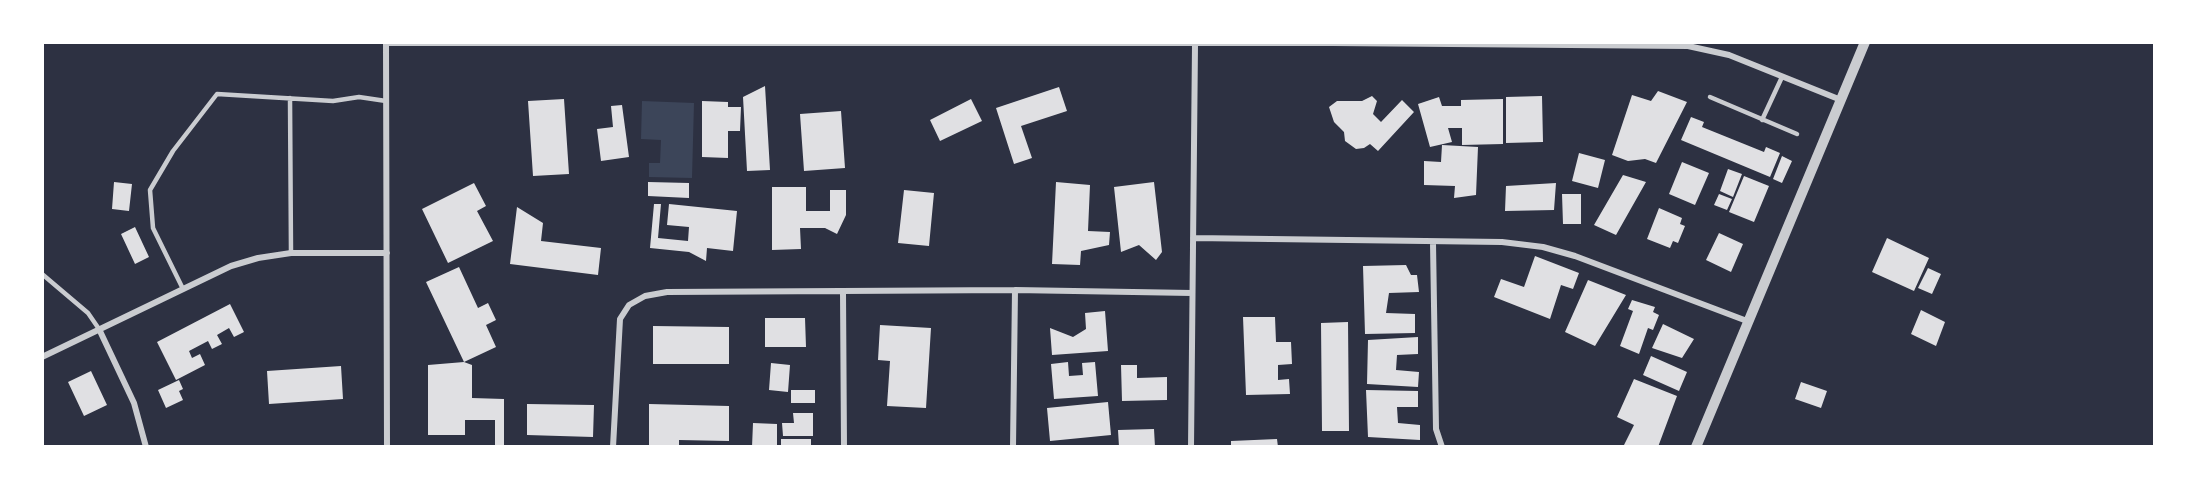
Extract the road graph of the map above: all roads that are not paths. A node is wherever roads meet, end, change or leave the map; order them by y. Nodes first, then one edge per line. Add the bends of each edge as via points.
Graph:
1 (1333, 42) edge
2 (1866, 42) edge
3 (386, 43) edge
4 (592, 43) edge
5 (798, 43) edge
6 (1032, 43) edge
7 (1556, 44) edge
8 (1195, 45) junction
9 (1782, 77) junction
10 (1710, 97) dead end
11 (290, 98) junction
12 (1841, 100) junction
13 (386, 101) junction
14 (1762, 120) junction
15 (1797, 134) dead end
16 (1193, 238) junction
17 (1433, 243) junction
18 (291, 253) junction
19 (387, 253) junction
20 (42, 274) edge
21 (183, 289) junction
22 (1015, 290) junction
23 (843, 292) junction
24 (1192, 293) junction
25 (1747, 321) junction
26 (99, 329) junction
27 (42, 357) edge
28 (146, 447) edge
29 (387, 447) edge
30 (613, 447) edge
31 (844, 447) edge
32 (1013, 447) edge
33 (1191, 447) edge
34 (1442, 447) edge
35 (1696, 447) edge

1 - 7 street
1 - 8 street
2 - 12 street
3 - 4 street
3 - 13 street
4 - 5 street
5 - 6 street
6 - 8 street
7 - 9 street via 1710,49
8 - 16 street
9 - 12 street
9 - 14 lane
10 - 14 lane
11 - 13 lane
11 - 18 lane
11 - 21 lane via 217,94 173,151 150,190 153,228
12 - 25 street
13 - 19 street
14 - 15 lane
16 - 17 street
16 - 24 street
17 - 25 street via 1502,242 1543,247
17 - 34 street via 1436,429
18 - 19 street
18 - 21 street via 231,266
19 - 29 street
20 - 26 lane via 88,313
21 - 26 street
22 - 23 street
22 - 24 street
22 - 32 street
23 - 30 street via 667,292 634,300 620,319
23 - 31 street
24 - 33 street
25 - 35 street
26 - 27 street
26 - 28 street via 134,403

